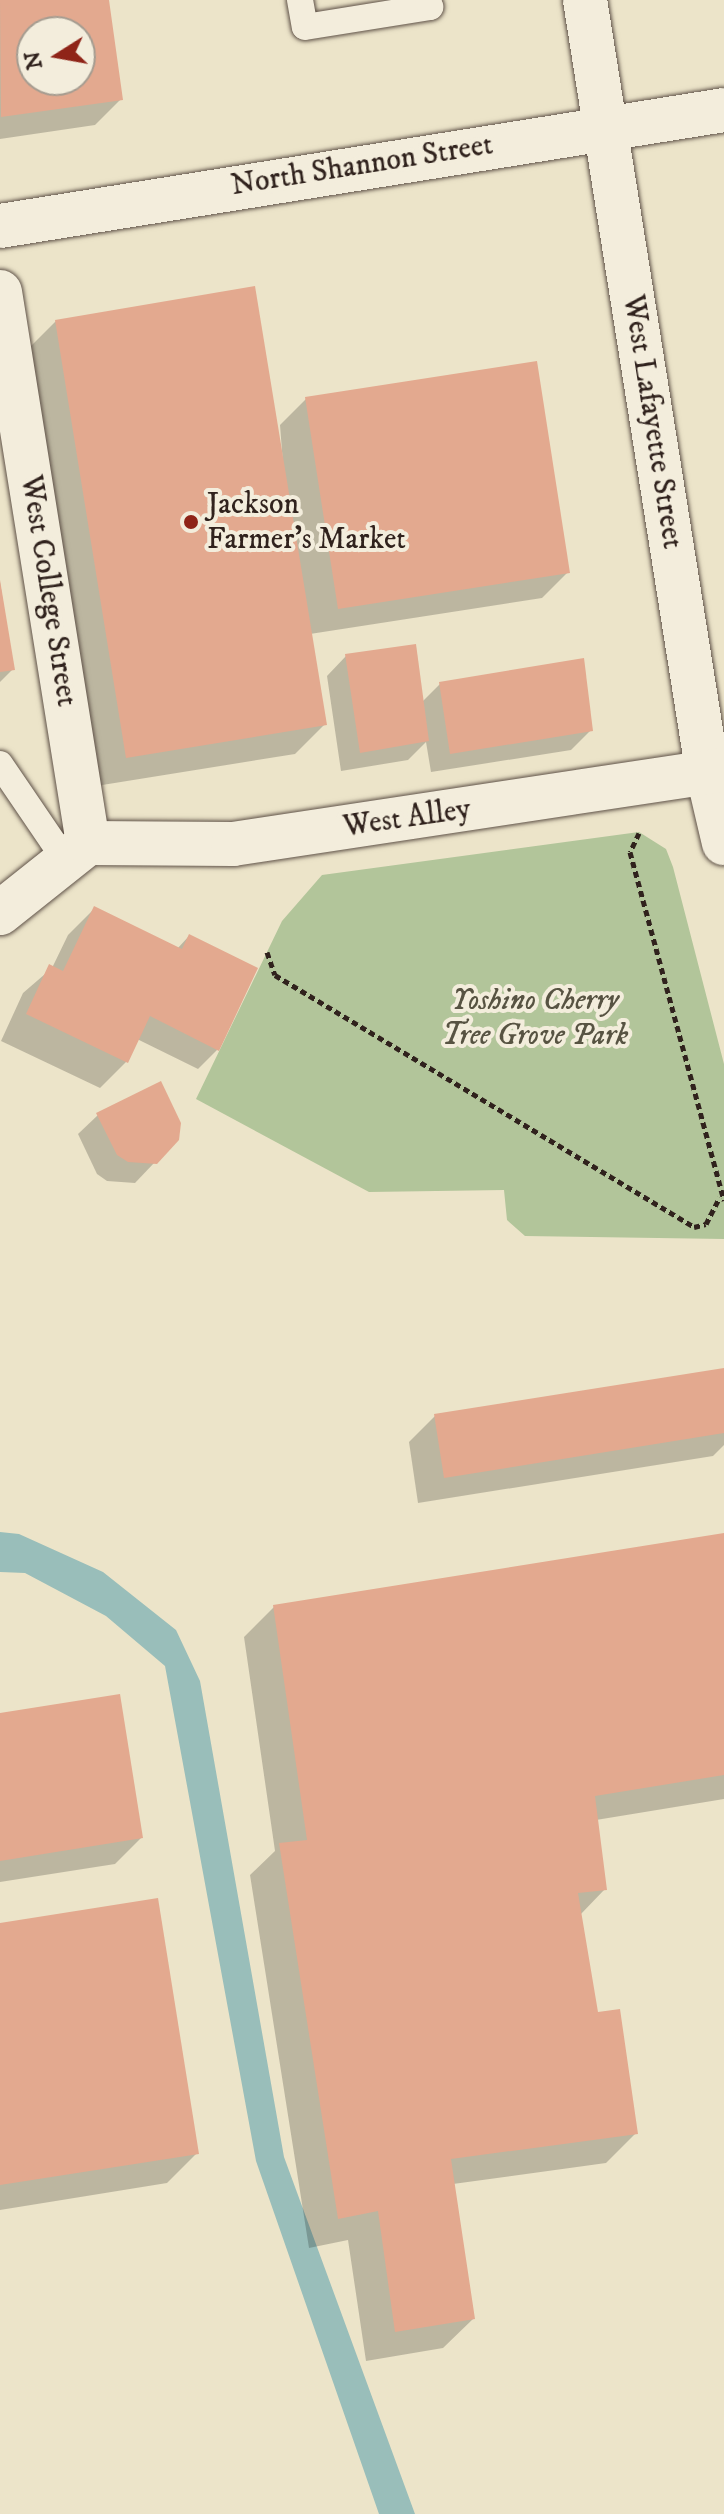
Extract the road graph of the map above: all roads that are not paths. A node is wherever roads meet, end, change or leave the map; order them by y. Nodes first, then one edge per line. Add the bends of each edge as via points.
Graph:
1 (300, 0) edge
2 (428, 0) edge
3 (585, 0) edge
4 (724, 110) edge
5 (603, 127) junction
6 (0, 226) edge
7 (0, 292) edge
8 (0, 764) edge
9 (716, 773) edge
10 (724, 843) edge
11 (76, 851) junction
12 (0, 913) edge

1 - 2 lane via 305,27 430,7
3 - 5 street, West Lafayette Street
4 - 5 street, North Shannon Street
5 - 6 street, North Shannon Street
5 - 9 street, West Lafayette Street
7 - 11 street, West College Street
8 - 11 lane
9 - 10 street, West Lafayette Street
9 - 11 street, West Alley via 233,844
11 - 12 street

